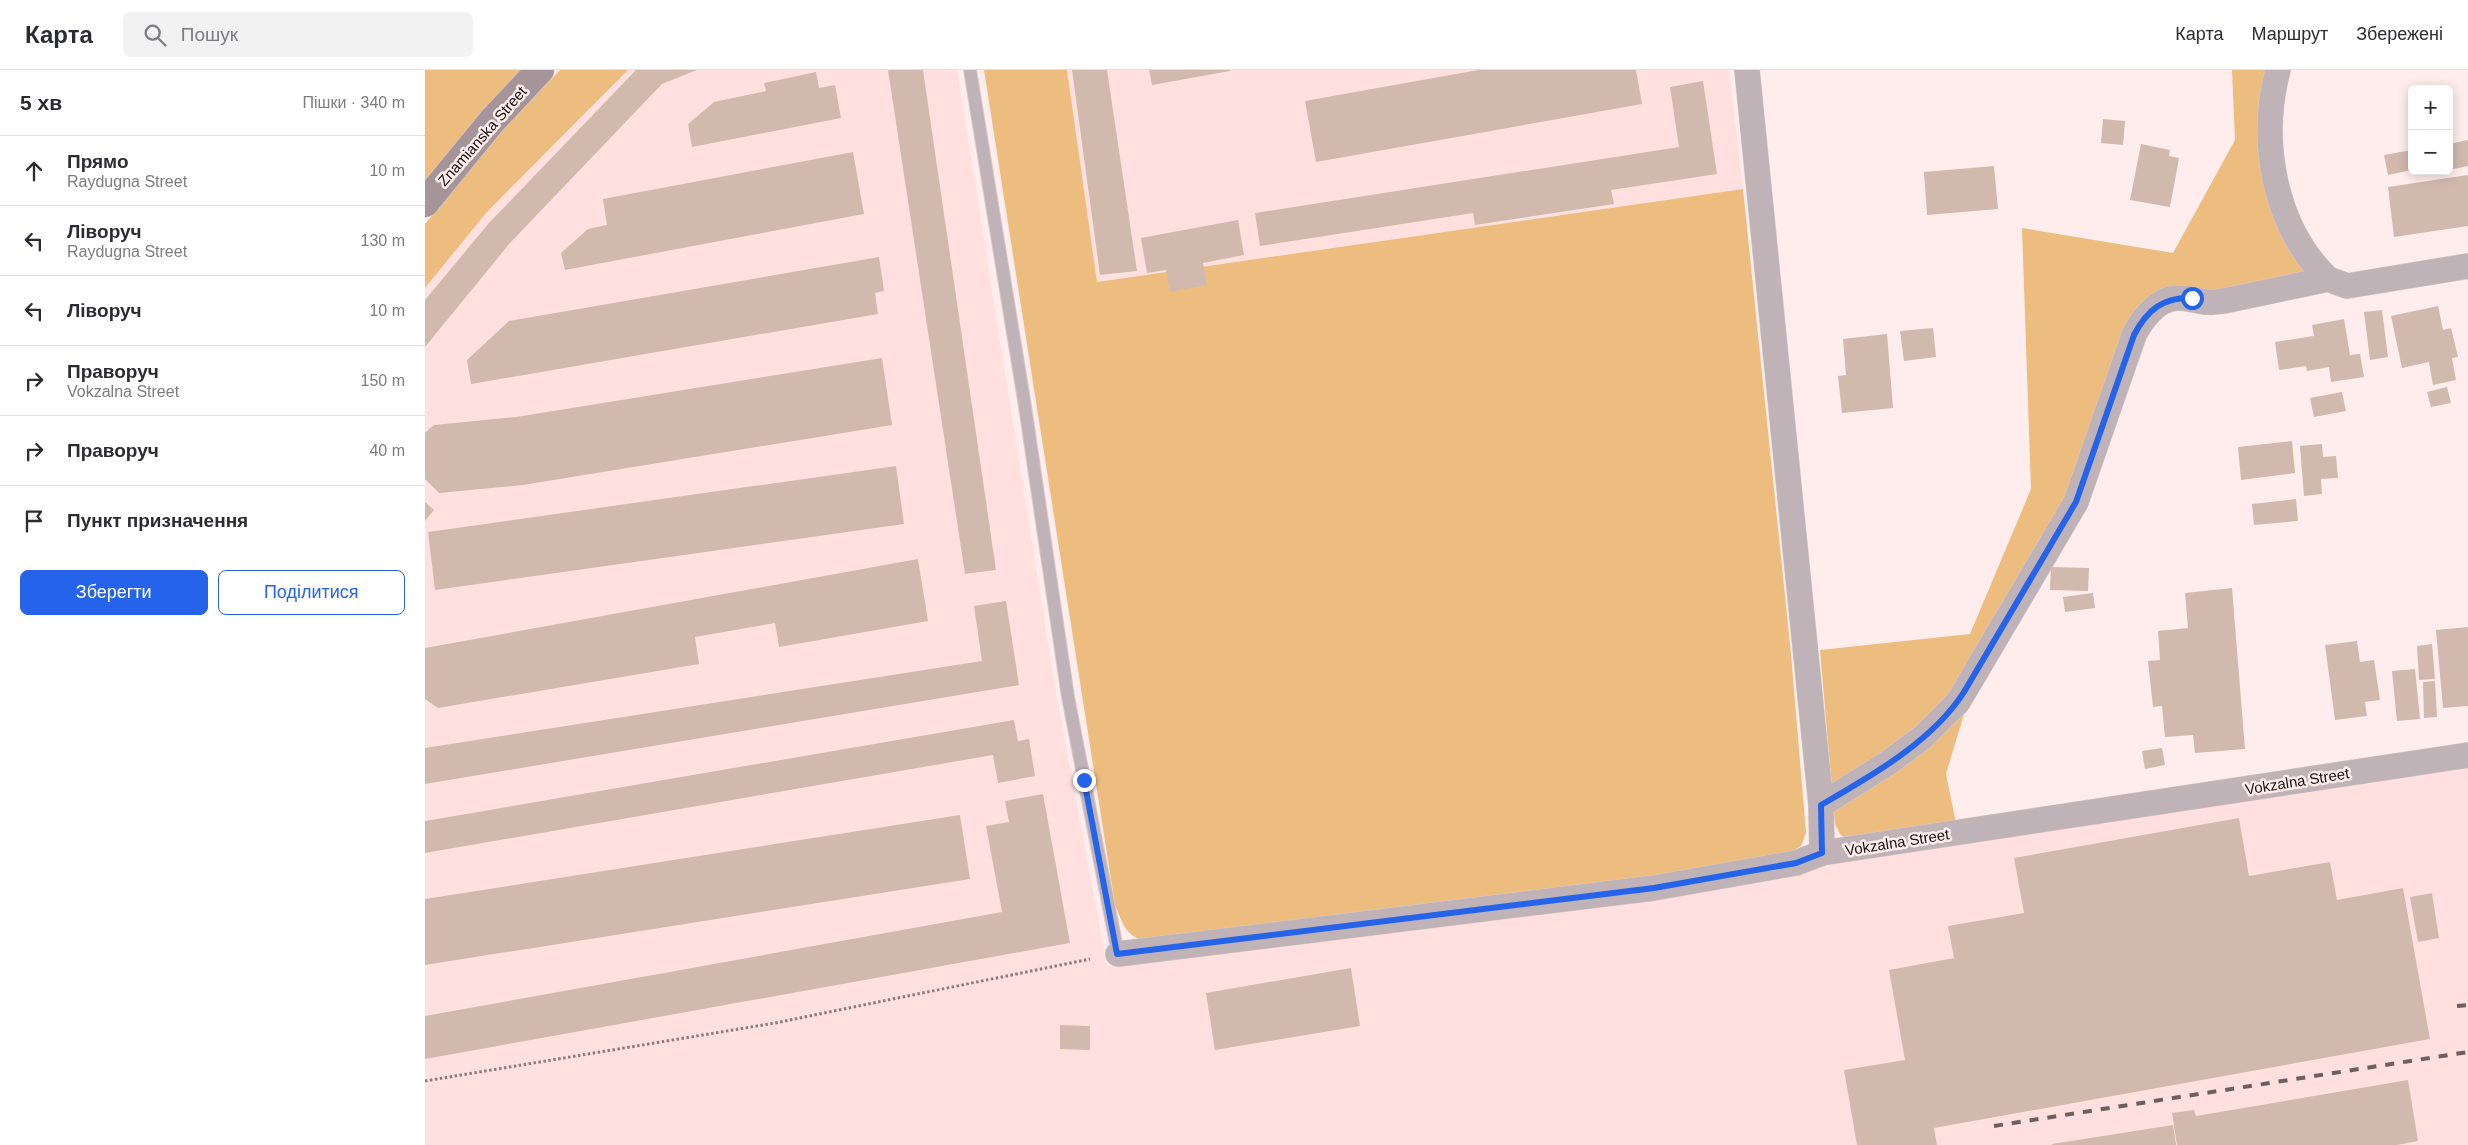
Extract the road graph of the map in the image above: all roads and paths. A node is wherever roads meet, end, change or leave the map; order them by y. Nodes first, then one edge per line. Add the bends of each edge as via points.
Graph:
1 (540, 70) edge
2 (970, 70) edge
3 (1747, 70) edge
4 (2278, 70) edge
5 (425, 203) edge
6 (2468, 266) edge
7 (2328, 279) junction
8 (2468, 755) edge
9 (1821, 805) junction
10 (1822, 853) junction
11 (1117, 954) junction
12 (425, 1081) edge

1 - 5 street, Znamianska Street via 491,121
2 - 11 lane via 1068,697
3 - 9 street
4 - 7 street via 2271,97 2269,133 2274,176 2288,222 2311,262
6 - 7 street via 2347,286
7 - 9 street via 2224,301 2176,298 2165,302 2142,320 2076,502 1958,702 1923,737
8 - 10 street, Vokzalna Street
9 - 10 street
10 - 11 street, Vokzalna Street via 1796,863 1654,888
11 - 12 path via 775,1022

